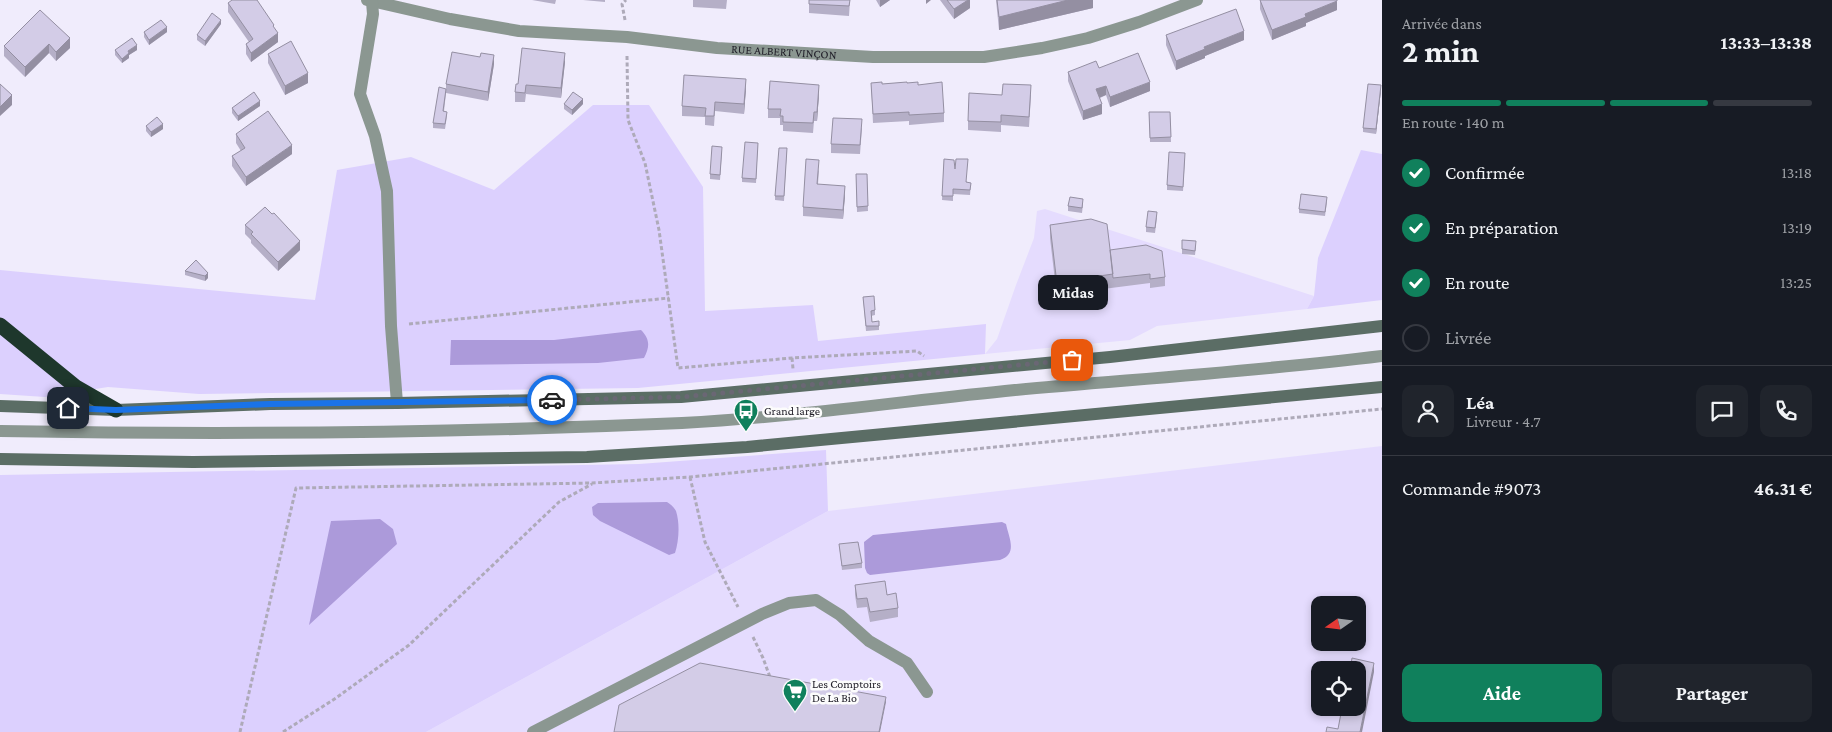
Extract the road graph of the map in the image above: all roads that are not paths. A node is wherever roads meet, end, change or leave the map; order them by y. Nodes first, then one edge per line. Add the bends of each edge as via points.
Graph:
1 (1197, 0) edge
2 (370, 1) edge
3 (0, 325) edge
4 (1382, 326) edge
5 (1382, 356) edge
6 (1382, 387) edge
7 (397, 403) junction
8 (0, 406) edge
9 (116, 410) junction
10 (0, 431) edge
11 (0, 459) edge
12 (927, 692) dead end
13 (533, 732) edge

1 - 2 street, RUE ALBERT VINÇON via 1088,38 984,57 863,56 717,48 627,37 519,31
2 - 7 street via 373,14 360,94 375,136 387,191
3 - 9 highway via 76,388
4 - 7 main road via 681,397
5 - 10 street via 684,422 376,432
6 - 11 main road via 747,447 586,457 194,462
7 - 9 main road
8 - 9 main road
12 - 13 street via 907,663 869,641 840,615 816,600 789,603 746,622

